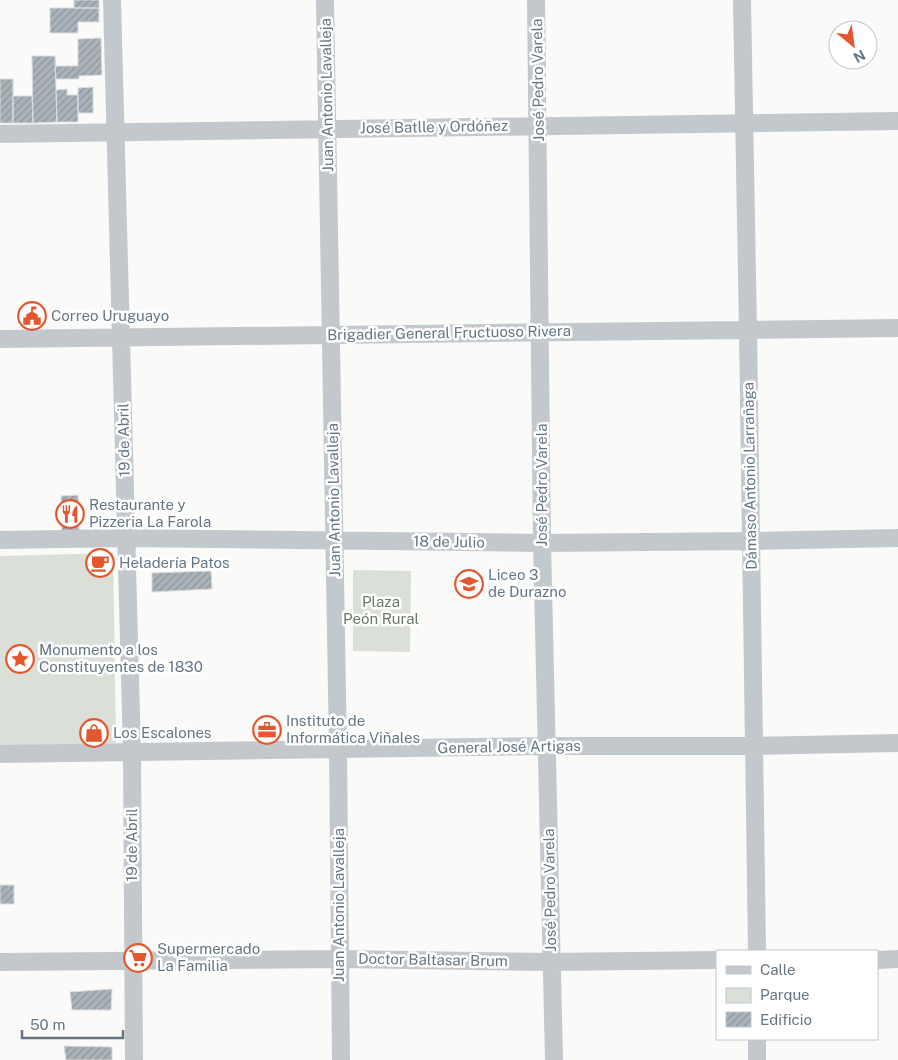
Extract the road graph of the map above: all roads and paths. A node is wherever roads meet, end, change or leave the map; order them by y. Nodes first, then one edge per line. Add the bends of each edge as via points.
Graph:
1 (112, 0) edge
2 (325, 0) edge
3 (536, 0) edge
4 (742, 0) edge
5 (898, 121) edge
6 (744, 124) junction
7 (539, 126) junction
8 (327, 128) junction
9 (115, 131) junction
10 (0, 134) edge
11 (898, 328) edge
12 (748, 331) junction
13 (540, 332) junction
14 (330, 335) junction
15 (122, 336) junction
16 (0, 339) edge
17 (126, 538) junction
18 (898, 538) edge
19 (0, 540) edge
20 (334, 541) junction
21 (751, 541) junction
22 (542, 543) junction
23 (898, 743) edge
24 (547, 746) junction
25 (754, 746) junction
26 (338, 749) junction
27 (132, 753) junction
28 (0, 754) edge
29 (756, 950) edge
30 (339, 959) junction
31 (898, 959) edge
32 (716, 960) edge
33 (878, 960) edge
34 (132, 961) junction
35 (0, 962) edge
36 (551, 962) junction
37 (757, 1040) edge
38 (134, 1060) edge
39 (341, 1060) edge
40 (554, 1060) edge
41 (757, 1060) edge

1 - 9 street, 19 de Abril
2 - 8 street, Juan Antonio Lavalleja
3 - 7 street, José Pedro Varela
4 - 6 street, Dámaso Antonio Larrañaga
5 - 6 street, José Batlle y Ordóñez
6 - 7 street, José Batlle y Ordóñez
6 - 12 street, Dámaso Antonio Larrañaga
7 - 8 street, José Batlle y Ordóñez
7 - 13 street, José Pedro Varela
8 - 9 street, José Batlle y Ordóñez
8 - 14 street, Juan Antonio Lavalleja
9 - 10 street, José Batlle y Ordóñez
9 - 15 street, 19 de Abril
11 - 12 street, Brigadier General Fructuoso Rivera
12 - 13 street, Brigadier General Fructuoso Rivera
12 - 21 street, Dámaso Antonio Larrañaga
13 - 14 street, Brigadier General Fructuoso Rivera
13 - 22 street, José Pedro Varela
14 - 15 street, Brigadier General Fructuoso Rivera
14 - 20 street, Juan Antonio Lavalleja
15 - 16 street, Brigadier General Fructuoso Rivera
15 - 17 street, 19 de Abril
17 - 19 street, 18 de Julio
17 - 20 street, 18 de Julio
17 - 27 street, 19 de Abril
18 - 21 street, 18 de Julio
20 - 22 street, 18 de Julio
20 - 26 street, Juan Antonio Lavalleja
21 - 22 street, 18 de Julio
21 - 25 street, Dámaso Antonio Larrañaga
22 - 24 street, José Pedro Varela
23 - 25 street, General José Artigas
24 - 25 street, General José Artigas
24 - 26 street, General José Artigas
24 - 36 street, José Pedro Varela
25 - 29 street, Dámaso Antonio Larrañaga
26 - 27 street, General José Artigas
26 - 30 street, Juan Antonio Lavalleja
27 - 28 street, General José Artigas
27 - 34 street, 19 de Abril
30 - 34 street, Doctor Baltasar Brum
30 - 36 street, Doctor Baltasar Brum
30 - 39 street, Juan Antonio Lavalleja
31 - 33 street
32 - 36 street, Doctor Baltasar Brum
34 - 35 street, Doctor Baltasar Brum
34 - 38 street, 19 de Abril
36 - 40 street, José Pedro Varela
37 - 41 street

